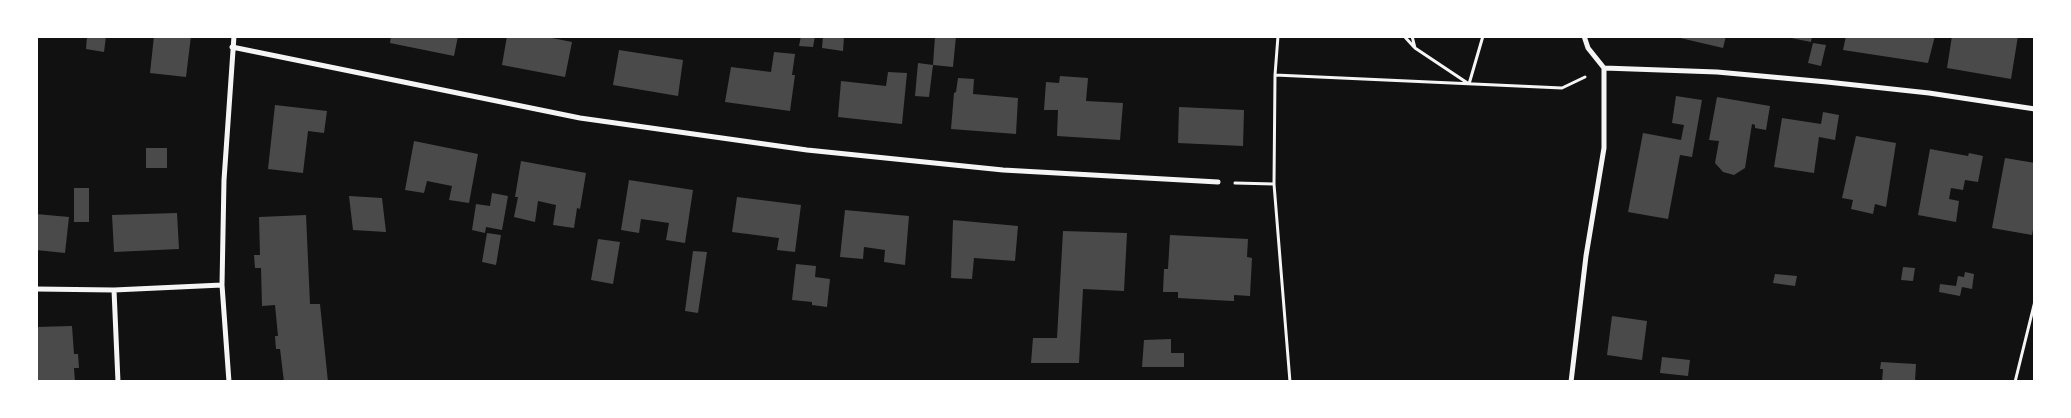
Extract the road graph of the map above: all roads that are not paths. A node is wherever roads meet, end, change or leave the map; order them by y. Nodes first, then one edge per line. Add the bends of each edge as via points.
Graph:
1 (234, 36) edge
2 (1584, 36) edge
3 (232, 46) junction
4 (1604, 68) junction
5 (2035, 109) edge
6 (1218, 182) road end
7 (222, 285) junction
8 (36, 289) edge
9 (114, 290) junction
10 (118, 382) edge
11 (230, 382) edge
12 (1571, 382) edge

1 - 3 street
2 - 4 street via 1588,48
3 - 6 street via 580,118 807,150 1003,170
3 - 7 street
4 - 5 street via 1717,72 1827,82
4 - 12 street via 1604,148 1586,256
7 - 9 street
7 - 11 street
8 - 9 street
9 - 10 street

